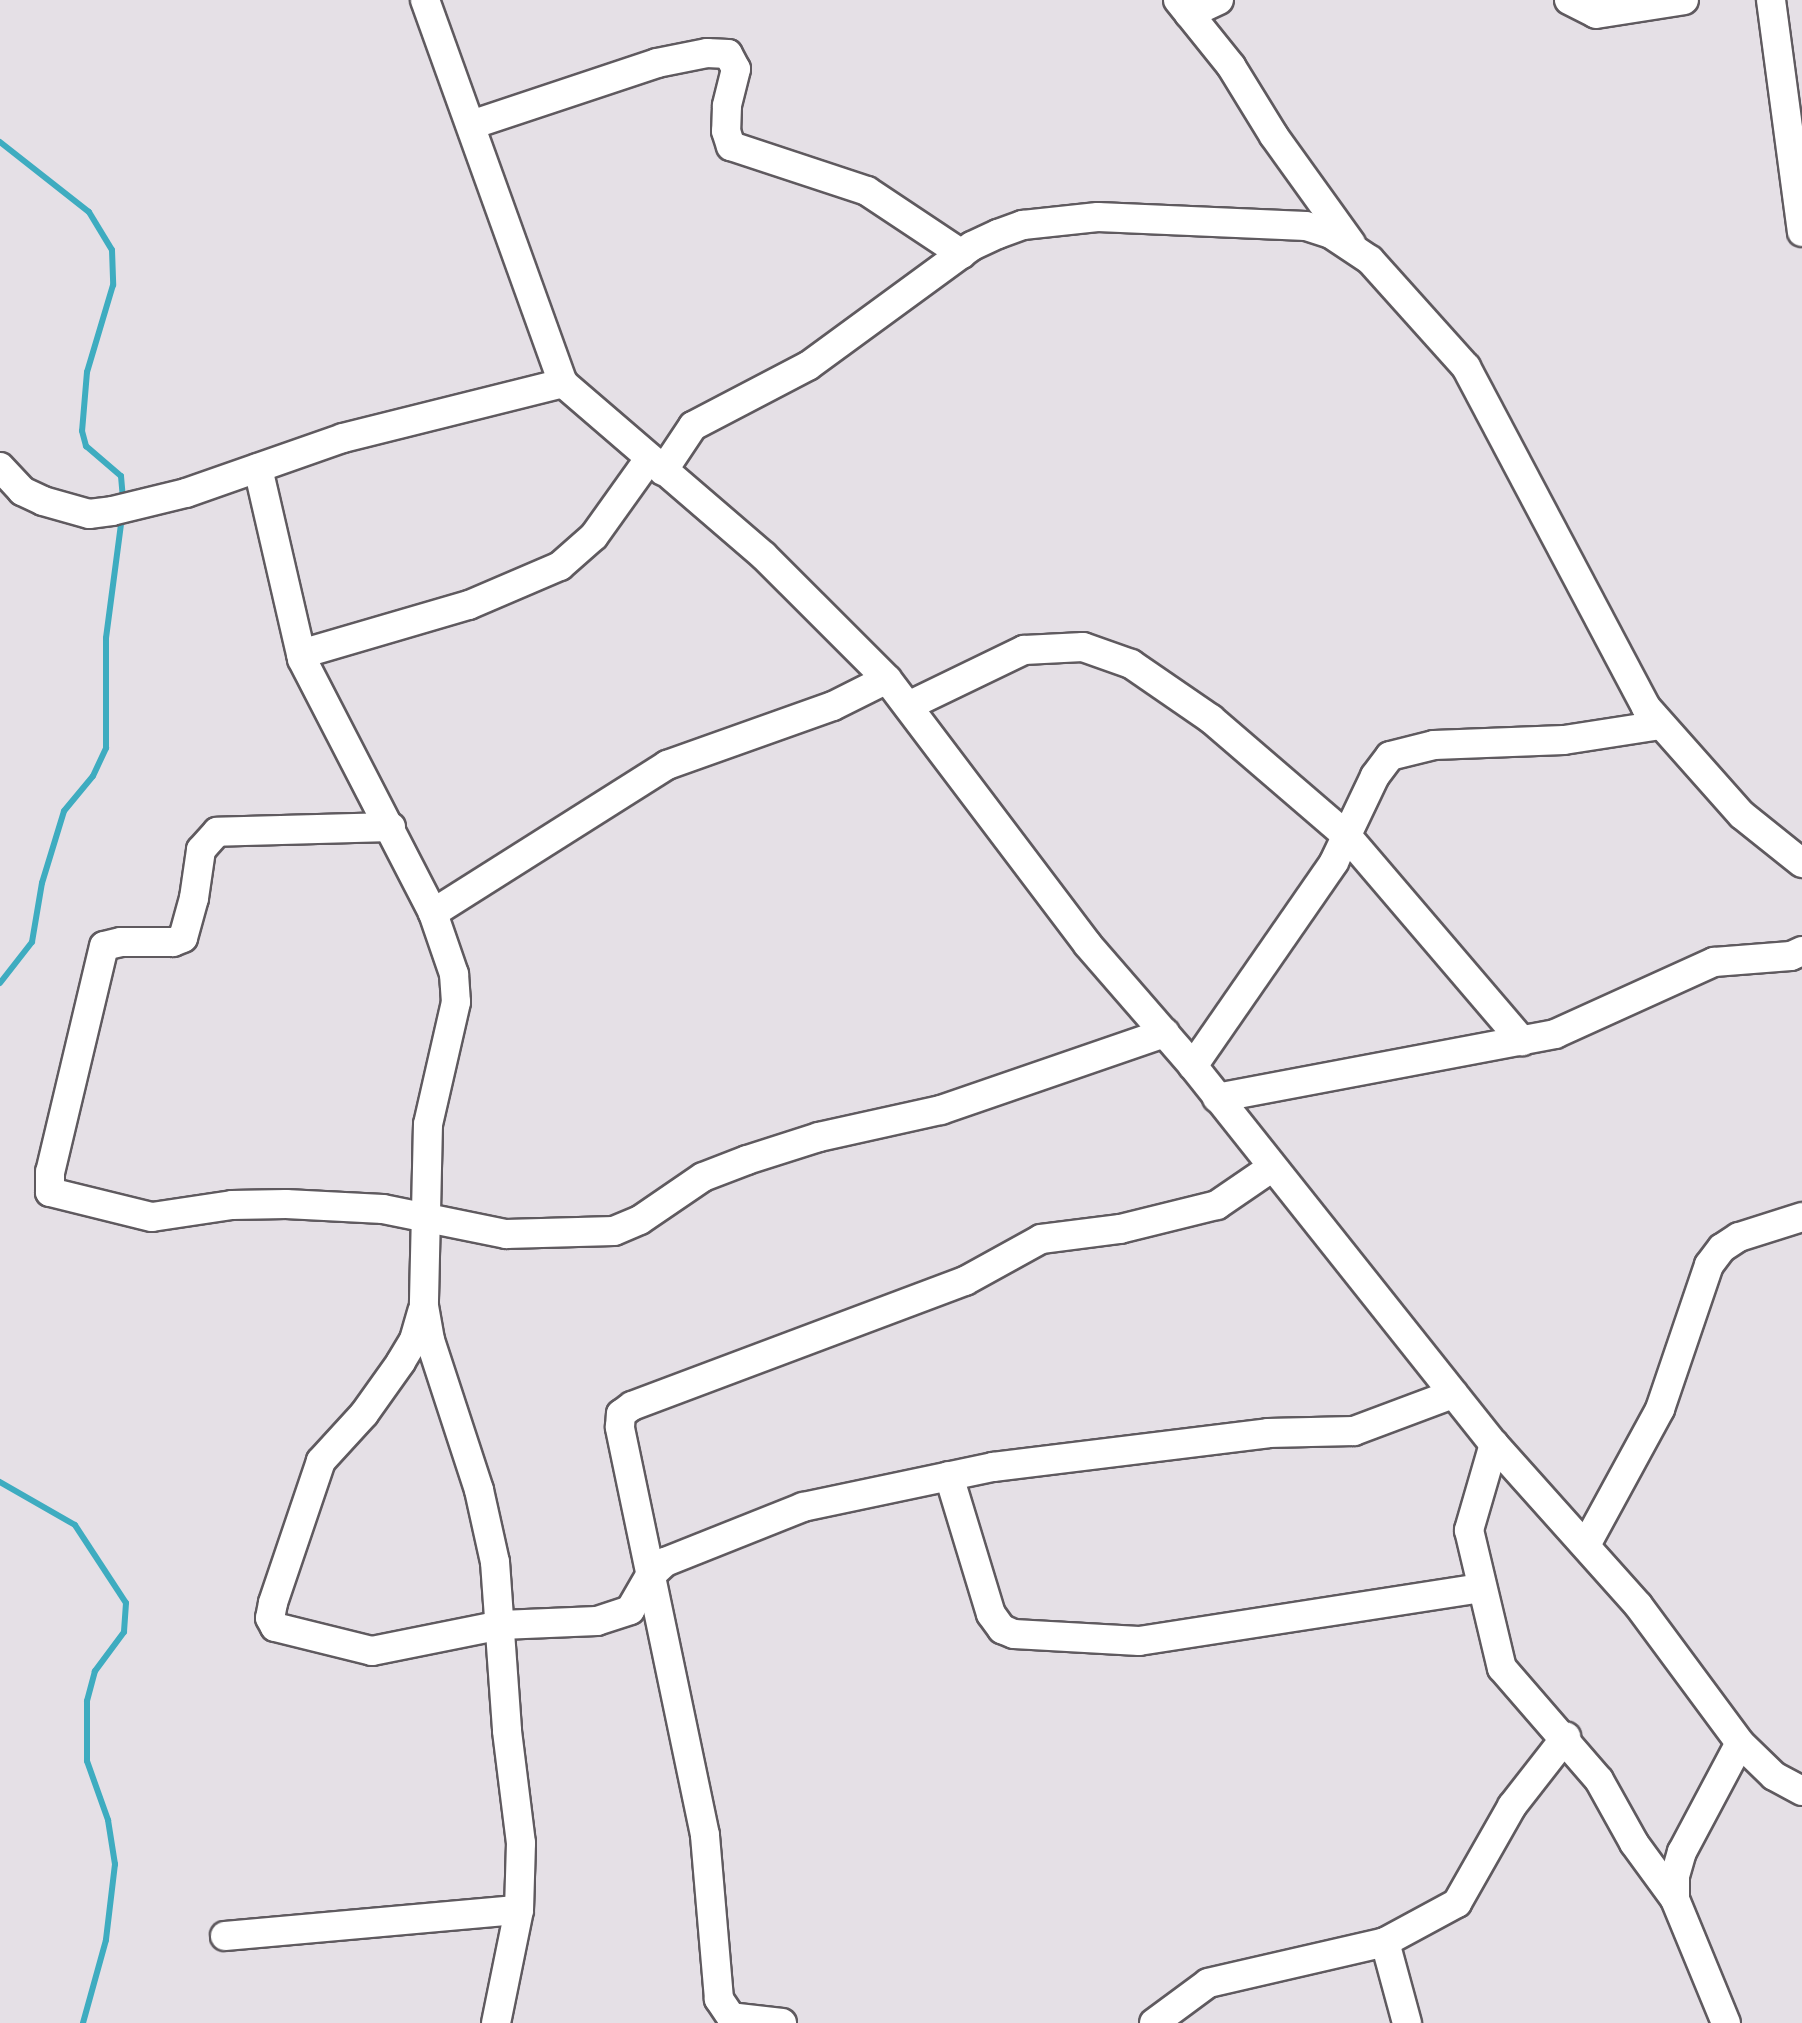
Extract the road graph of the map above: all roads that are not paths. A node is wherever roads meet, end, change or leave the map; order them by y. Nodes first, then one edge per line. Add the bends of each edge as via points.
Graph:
1 (425, 0) edge
2 (1220, 0) edge
3 (1569, 0) edge
4 (1684, 0) edge
5 (1770, 0) edge
6 (1184, 7) edge
7 (470, 125) junction
8 (1802, 232) edge
9 (1354, 246) junction
10 (962, 254) junction
11 (562, 383) junction
12 (656, 465) junction
13 (0, 467) edge
14 (258, 468) junction
15 (301, 654) junction
16 (886, 679) junction
17 (908, 706) junction
18 (1660, 725) junction
19 (391, 826) junction
20 (1347, 836) junction
21 (1802, 863) edge
22 (433, 913) junction
23 (1802, 951) edge
24 (1165, 1034) junction
25 (1522, 1041) junction
26 (1194, 1066) junction
27 (1217, 1098) junction
28 (1271, 1168) junction
29 (424, 1215) junction
30 (1802, 1217) edge
31 (424, 1306) junction
32 (1453, 1394) junction
33 (1494, 1444) junction
34 (949, 1476) junction
35 (1586, 1544) junction
36 (650, 1576) junction
37 (1482, 1588) junction
38 (501, 1624) junction
39 (1566, 1737) junction
40 (1740, 1742) junction
41 (1802, 1791) edge
42 (1675, 1898) junction
43 (519, 1910) junction
44 (225, 1936) dead end
45 (1385, 1942) junction
46 (496, 2023) edge
47 (782, 2023) edge
48 (1154, 2023) edge
49 (1407, 2023) edge
50 (1726, 2023) edge

1 - 7 street
2 - 6 street
3 - 4 street via 1596,14
5 - 8 street
6 - 9 street
7 - 10 street via 657,64 728,54 736,69 726,106 731,146 866,191
7 - 11 street
9 - 10 street via 1306,226 1098,217 1023,225
9 - 18 street via 1466,366
10 - 12 street via 808,366 693,426
11 - 12 street
11 - 14 street via 343,438
12 - 15 street via 560,566 470,605
12 - 16 street via 792,582
13 - 14 street via 22,491 89,514
14 - 15 street
15 - 19 street
16 - 17 street
16 - 22 street via 832,706 667,765
17 - 20 street via 1024,650 1083,647 1104,653 1211,718
17 - 24 street via 1088,945
18 - 20 street via 1564,740 1401,750 1381,764
18 - 21 street via 1742,816
19 - 22 street
19 - 29 street via 217,832 200,850 183,938 104,946 48,1186 60,1197 152,1217 255,1204
20 - 25 street
20 - 26 street
22 - 29 street via 456,989 428,1124
23 - 25 street via 1714,962 1576,1026
24 - 26 street
24 - 29 street via 941,1110 747,1160 703,1177 614,1231 506,1234
25 - 27 street
26 - 27 street
27 - 28 street
28 - 32 street
28 - 36 street via 1217,1205 1120,1229 1041,1239 965,1281 626,1409 620,1426
29 - 31 street
30 - 35 street via 1739,1237 1708,1265 1660,1409
31 - 38 street via 490,1530
31 - 38 street via 401,1362 321,1460 270,1618 275,1626 372,1650
32 - 33 street
32 - 34 street via 1354,1431 1268,1433
33 - 35 street
33 - 37 street via 1469,1530
34 - 36 street via 803,1507 665,1562
34 - 37 street via 991,1614 1014,1634 1139,1641
35 - 40 street
36 - 38 street via 635,1604 615,1617
36 - 47 street via 705,1835 719,2000 731,2017
37 - 39 street via 1502,1668
38 - 43 street via 520,1830
39 - 42 street
39 - 45 street via 1512,1806 1458,1903
40 - 41 street via 1774,1776
40 - 42 street via 1682,1852
42 - 50 street
43 - 44 street
43 - 46 street
45 - 48 street via 1218,1980
45 - 49 street

